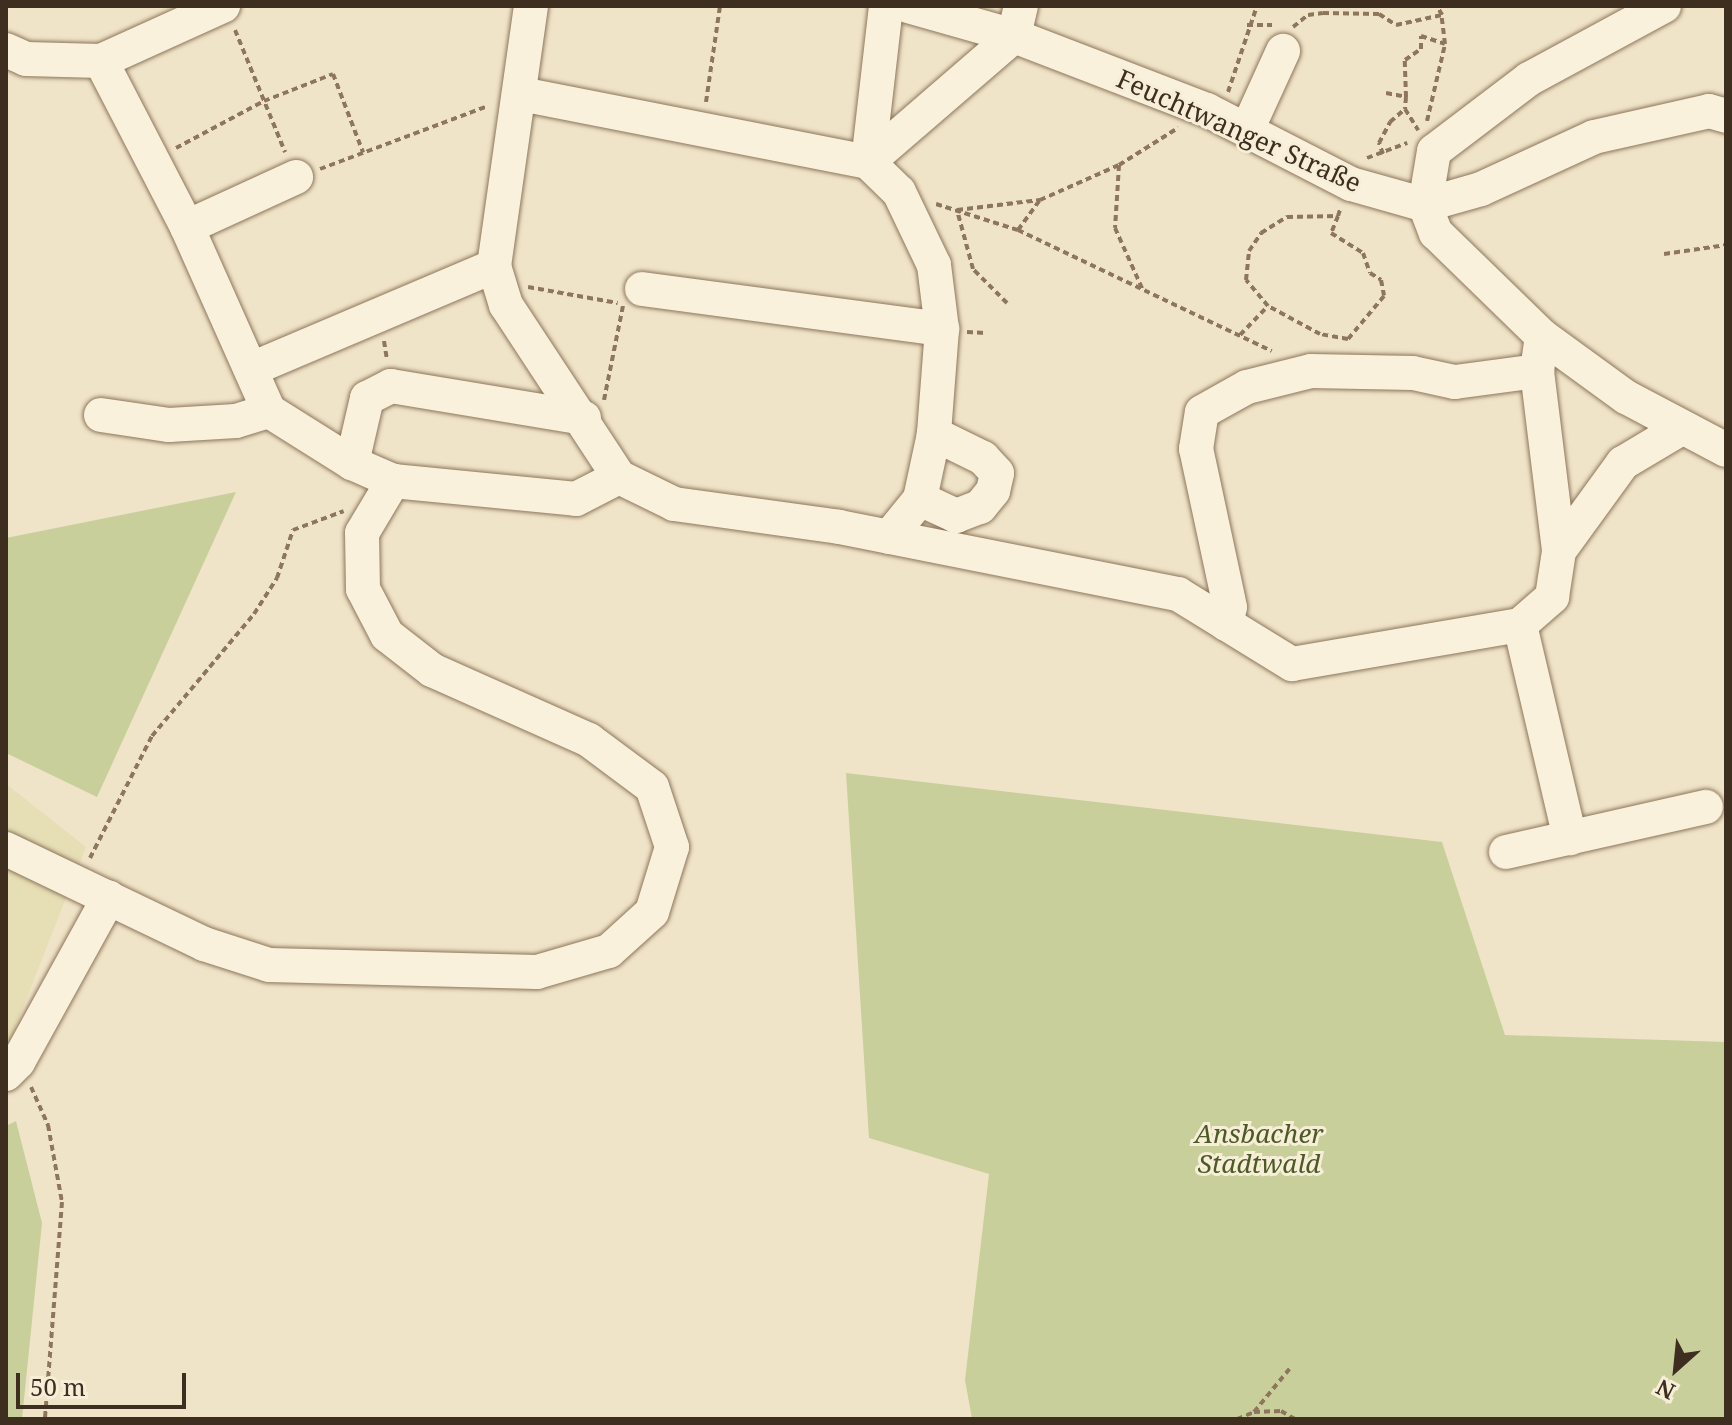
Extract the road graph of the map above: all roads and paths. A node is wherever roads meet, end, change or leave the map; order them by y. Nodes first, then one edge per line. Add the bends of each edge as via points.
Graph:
1 (531, 6) edge
2 (720, 6) edge
3 (886, 6) edge
4 (908, 6) edge
5 (1257, 6) edge
6 (1346, 6) edge
7 (1439, 6) edge
8 (1664, 6) edge
9 (227, 13) edge
10 (1442, 15) junction
11 (1347, 16) junction
12 (1018, 21) edge
13 (1445, 44) junction
14 (6, 50) edge
15 (1283, 51) joint
16 (101, 61) junction
17 (1386, 93) dead end
18 (521, 94) junction
19 (1406, 97) junction
20 (264, 101) junction
21 (1405, 109) junction
22 (1720, 111) edge
23 (1225, 119) junction
24 (701, 130) junction
25 (1429, 145) junction
26 (363, 152) junction
27 (1383, 154) junction
28 (153, 161) junction
29 (868, 162) junction
30 (1119, 165) junction
31 (296, 177) junction
32 (1339, 179) junction
33 (899, 192) junction
34 (1040, 200) junction
35 (1425, 205) junction
36 (957, 210) junction
37 (1338, 216) junction
38 (187, 227) junction
39 (1018, 230) junction
40 (1726, 246) edge
41 (1664, 254) dead end
42 (962, 268) dead end
43 (973, 269) junction
44 (496, 274) junction
45 (1142, 288) junction
46 (633, 296) junction
47 (1007, 303) dead end
48 (1268, 306) junction
49 (380, 314) junction
50 (942, 329) junction
51 (1320, 334) junction
52 (1240, 335) junction
53 (1542, 336) junction
54 (254, 368) junction
55 (1311, 371) junction
56 (1537, 371) junction
57 (391, 386) junction
58 (269, 411) junction
59 (101, 415) dead end
60 (590, 428) junction
61 (1680, 429) junction
62 (934, 434) junction
63 (1726, 450) edge
64 (352, 463) junction
65 (619, 477) junction
66 (393, 481) junction
67 (920, 499) junction
68 (346, 510) dead end
69 (889, 537) junction
70 (1559, 551) junction
71 (1226, 624) junction
72 (1520, 625) junction
73 (1706, 807) dead end
74 (1570, 838) junction
75 (6, 849) edge
76 (1506, 852) dead end
77 (78, 881) junction
78 (109, 897) junction
79 (12, 1068) edge
80 (1291, 1367) dead end
81 (1254, 1412) junction
82 (45, 1419) edge
83 (1237, 1419) edge
84 (1295, 1419) edge

1 - 18 lane
2 - 24 path
3 - 29 lane
4 - 12 lane, Feuchtwanger Straße
5 - 23 path
6 - 11 path
7 - 10 path
8 - 25 lane via 1529,79
9 - 16 lane
9 - 20 path
10 - 11 path via 1396,25 1379,14
10 - 13 path
11 - 15 path via 1308,15 1294,25
12 - 23 lane, Feuchtwanger Straße
12 - 29 lane
13 - 19 path via 1421,36 1421,49 1405,60
13 - 25 path
14 - 16 lane via 26,59
15 - 23 lane
16 - 28 lane
17 - 19 path
18 - 24 lane
18 - 26 path
18 - 44 lane
19 - 21 path
20 - 26 path via 333,74
20 - 28 path
20 - 31 path
21 - 25 path
21 - 27 path via 1390,122 1379,143
22 - 35 lane via 1594,137 1481,189
23 - 30 path
23 - 32 lane, Feuchtwanger Straße
24 - 29 lane
25 - 27 path
25 - 35 lane
26 - 31 path
27 - 32 path via 1343,164
28 - 38 lane
29 - 33 lane
30 - 34 path
30 - 45 path via 1115,228
31 - 38 lane
32 - 35 lane, Feuchtwanger Straße
32 - 37 path
33 - 36 path
33 - 50 lane via 934,265
34 - 36 path
34 - 39 path
35 - 53 lane via 1436,233
36 - 39 path
36 - 43 path
37 - 48 path via 1287,217 1261,233 1249,251 1246,280
37 - 51 path via 1331,233 1363,253 1370,273 1381,280 1384,296 1348,339
38 - 54 lane
39 - 45 path
40 - 41 path
42 - 43 path
43 - 47 path
44 - 46 path
44 - 49 lane
44 - 60 lane via 506,305
45 - 52 path
46 - 50 lane
46 - 60 path
48 - 51 path
48 - 52 path
49 - 54 lane
49 - 57 path
50 - 62 lane
51 - 55 path
52 - 55 path
53 - 56 lane
53 - 61 lane
54 - 58 lane
55 - 56 lane via 1413,373 1455,382
55 - 71 lane via 1247,387 1202,412 1196,449 1230,607
56 - 70 lane
57 - 60 lane
57 - 64 lane via 367,398
58 - 59 lane via 236,421 169,425
58 - 64 lane
60 - 65 lane
61 - 63 lane
61 - 70 lane via 1623,463
62 - 67 lane
62 - 67 lane via 983,458 997,473 980,507 956,516
64 - 66 lane
65 - 66 lane via 576,499
65 - 69 lane via 674,504
66 - 78 lane via 362,533 363,589 387,635 432,670 589,740 652,787 672,847 652,912 609,951 537,972 269,965 204,944
67 - 69 lane
68 - 77 path via 293,530 277,578 254,614 152,736
69 - 71 lane via 1178,594
70 - 72 lane via 1552,597
71 - 72 lane via 1292,664
72 - 74 lane
73 - 74 lane
74 - 76 lane
75 - 77 lane
77 - 78 lane
78 - 79 lane
79 - 82 path via 48,1125 62,1202
80 - 81 path
81 - 83 path
81 - 84 path via 1281,1411

